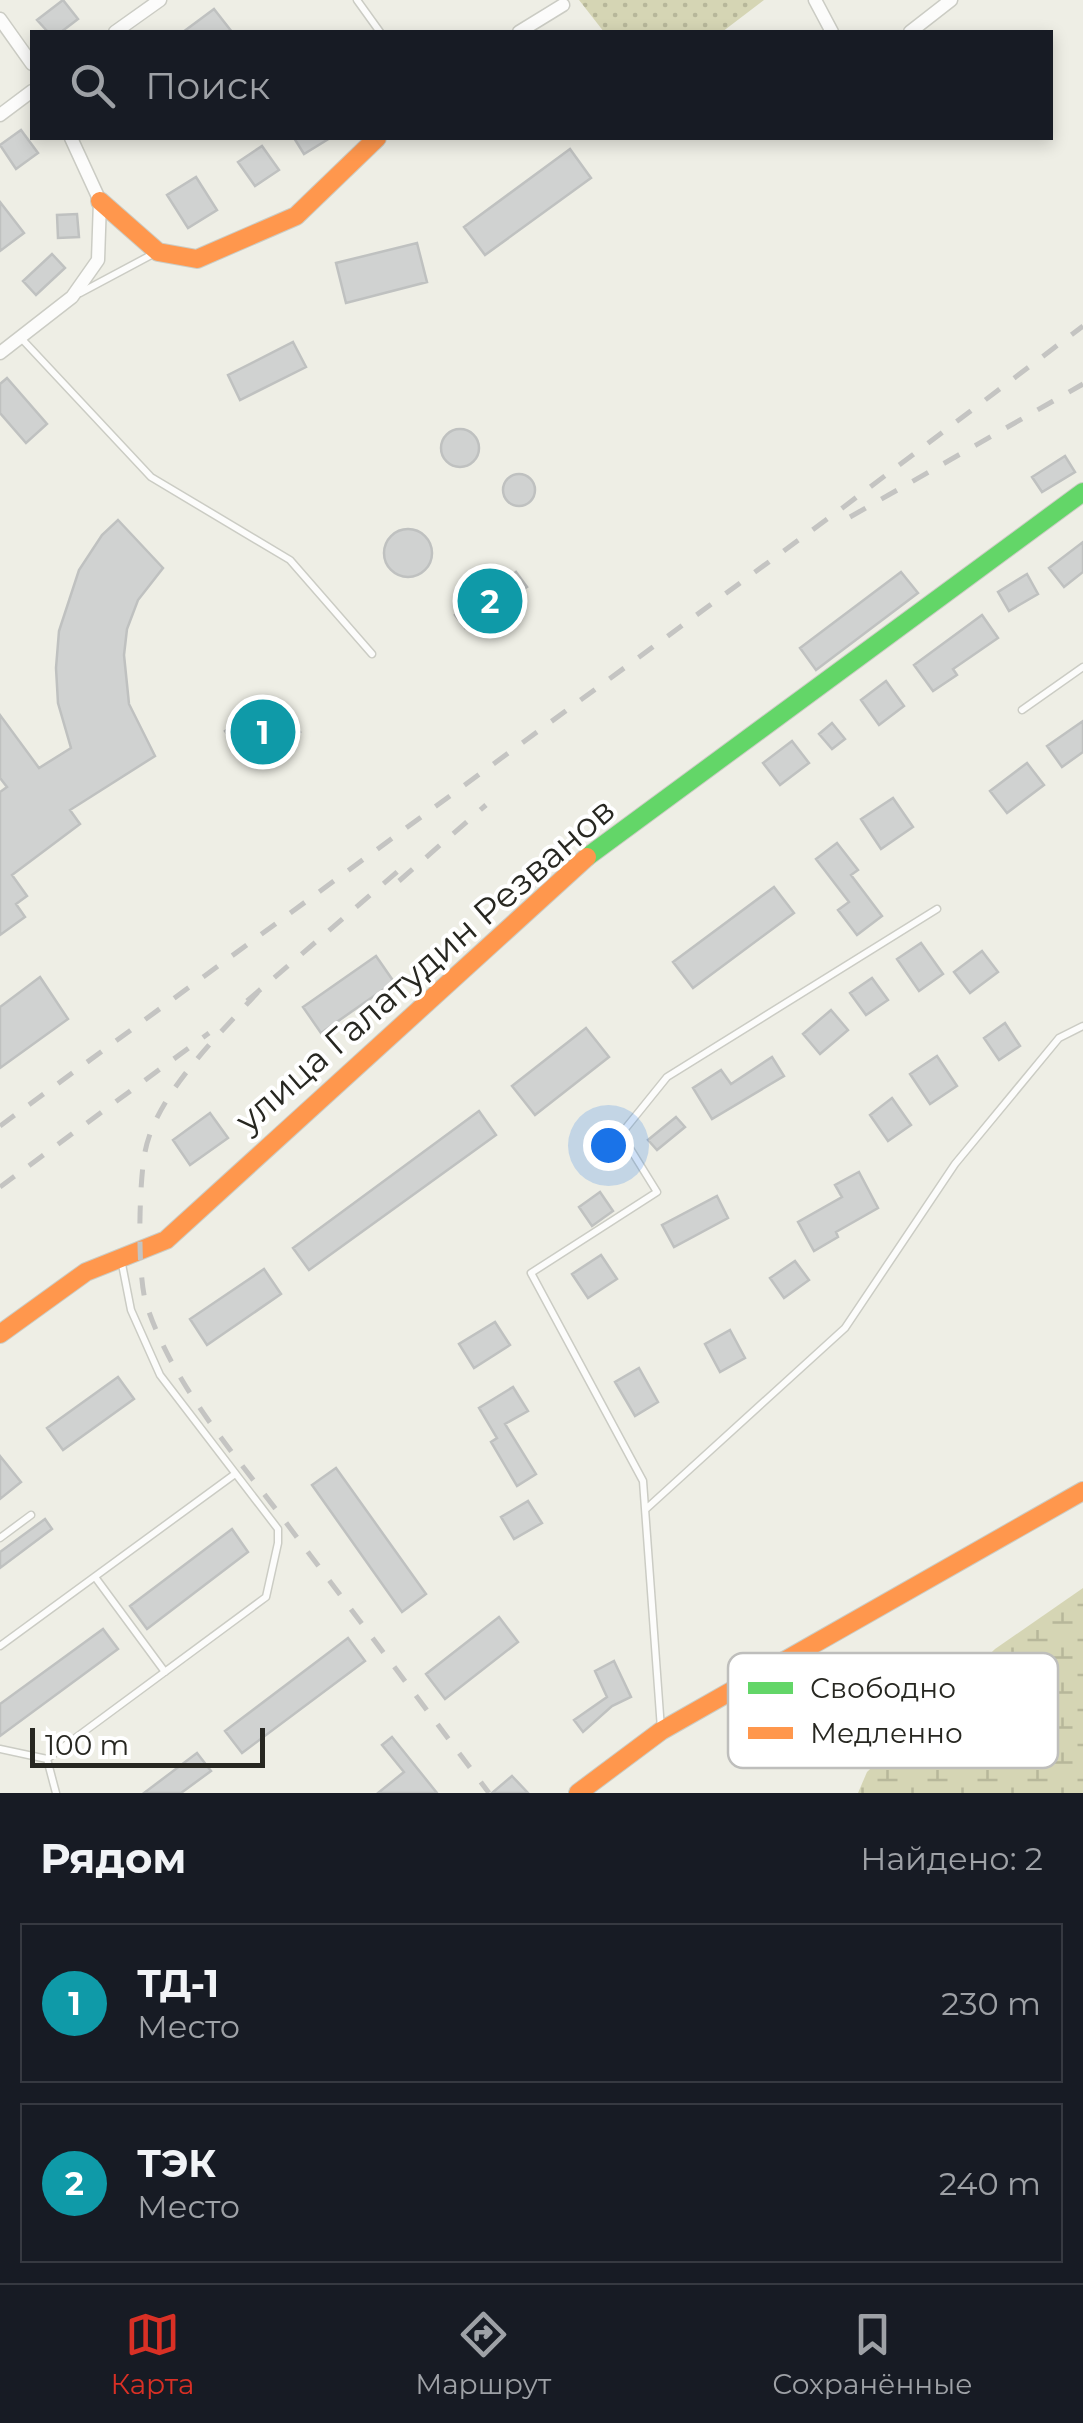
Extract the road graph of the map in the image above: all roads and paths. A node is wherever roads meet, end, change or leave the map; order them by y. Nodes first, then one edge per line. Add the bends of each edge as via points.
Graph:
1 (160, 0) edge
2 (357, 0) edge
3 (815, 0) edge
4 (951, 0) edge
5 (563, 5) dead end
6 (0, 19) edge
7 (117, 30) edge
8 (379, 30) edge
9 (522, 30) edge
10 (831, 30) edge
11 (913, 30) edge
12 (30, 61) edge
13 (30, 92) edge
14 (0, 115) edge
15 (72, 140) edge
16 (375, 140) edge
17 (100, 201) junction
18 (158, 252) junction
19 (72, 298) junction
20 (20, 337) junction
21 (0, 353) edge
22 (1083, 492) edge
23 (372, 654) dead end
24 (1083, 667) edge
25 (1022, 710) dead end
26 (937, 908) dead end
27 (1083, 1026) edge
28 (120, 1258) junction
29 (0, 1334) edge
30 (236, 1474) junction
31 (1083, 1491) edge
32 (646, 1510) junction
33 (31, 1515) dead end
34 (0, 1538) edge
35 (95, 1577) junction
36 (0, 1646) edge
37 (798, 1653) edge
38 (165, 1672) junction
39 (728, 1693) edge
40 (661, 1731) junction
41 (0, 1749) edge
42 (47, 1760) junction
43 (56, 1793) edge
44 (578, 1793) edge

1 - 7 street
2 - 8 lane
3 - 10 street
4 - 11 street
5 - 9 street
6 - 12 street
13 - 14 street
15 - 17 street
16 - 18 street via 296,216 196,259
17 - 18 street
17 - 19 street via 98,260
18 - 19 lane
19 - 20 street
20 - 21 street
20 - 23 lane via 152,477 290,560
22 - 28 street, улица Галатудин Резванов via 576,865 166,1240
24 - 25 lane
26 - 32 lane via 667,1077 622,1134 657,1192 531,1273 644,1481
27 - 32 lane via 1059,1038 954,1164 845,1328
28 - 29 street, улица Галатудин Резванов via 86,1272
28 - 30 lane via 132,1310 160,1375
30 - 35 lane
30 - 38 lane via 278,1530 266,1597
31 - 37 street
32 - 40 lane
33 - 34 lane
35 - 36 lane
35 - 38 lane
38 - 42 lane
39 - 40 street
40 - 44 street
41 - 42 lane
42 - 43 lane

